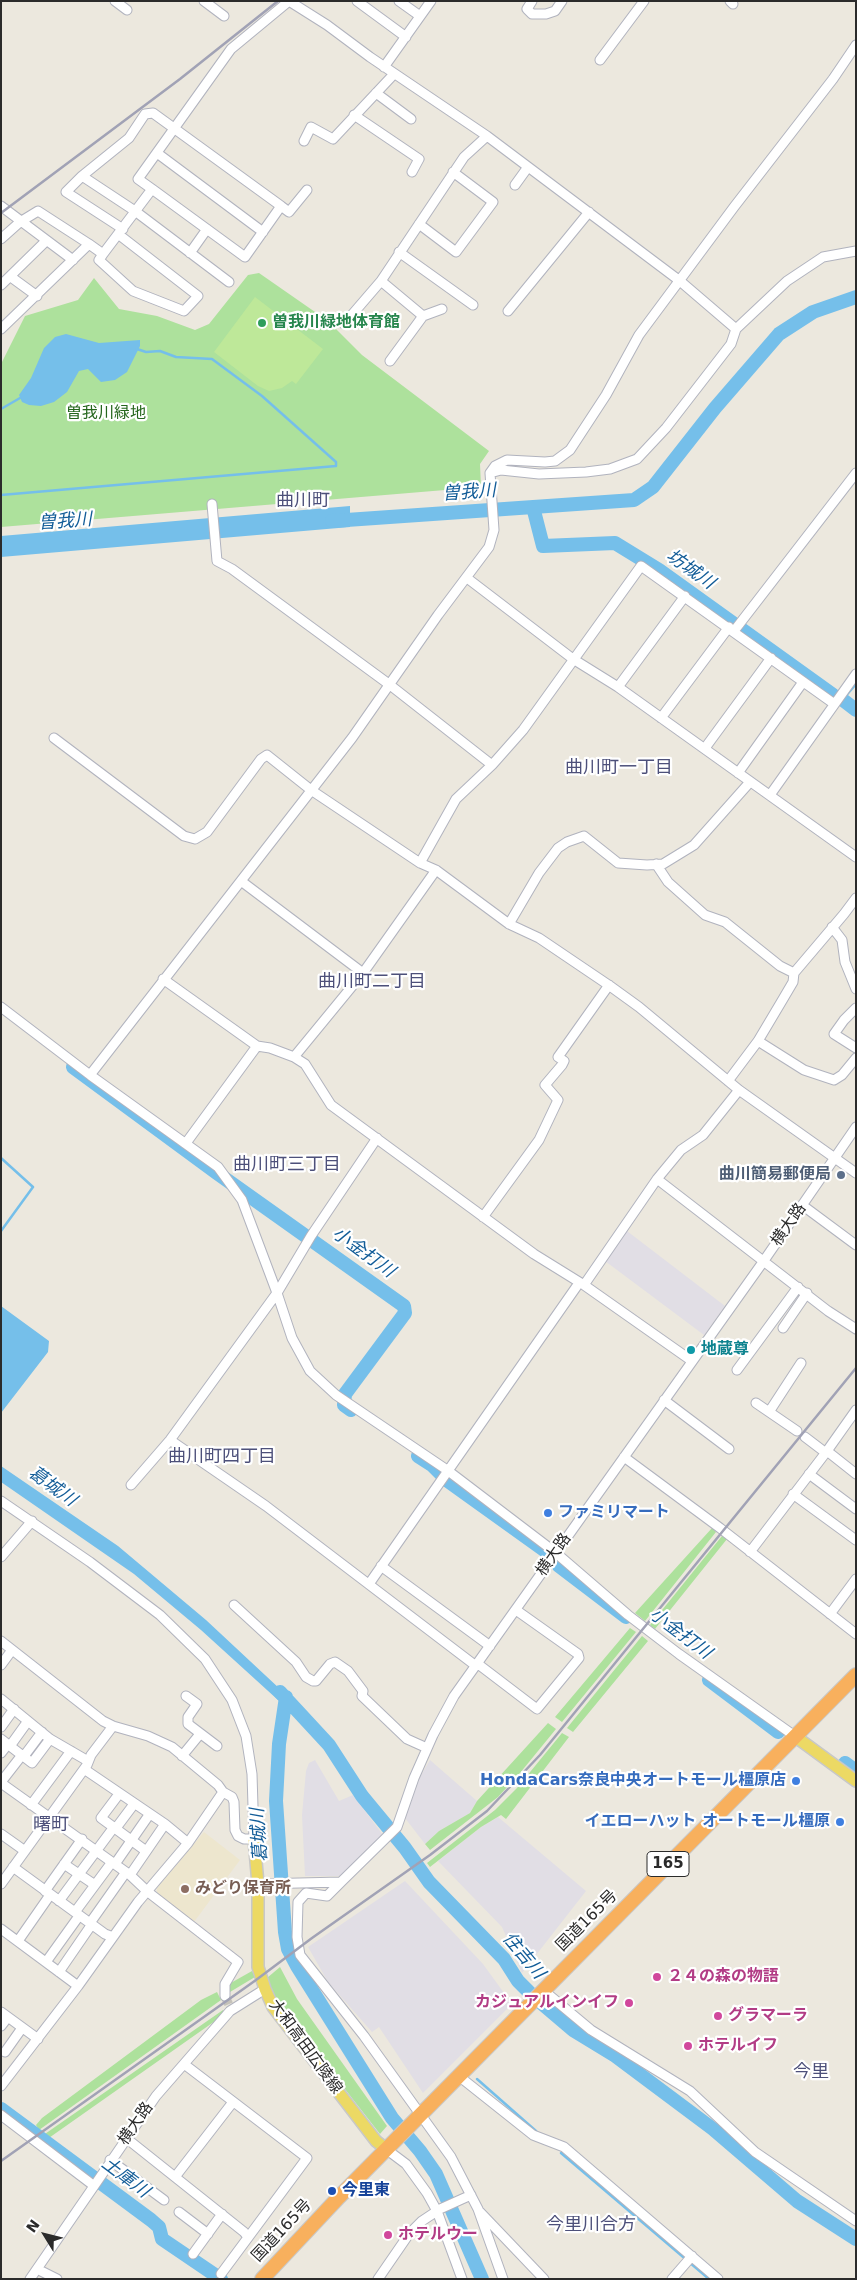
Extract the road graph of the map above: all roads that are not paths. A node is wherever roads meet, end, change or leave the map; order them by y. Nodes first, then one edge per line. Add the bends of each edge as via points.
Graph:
1 (115, 1) edge
2 (204, 1) edge
3 (289, 1) edge
4 (357, 1) edge
5 (400, 1) edge
6 (431, 1) edge
7 (532, 1) edge
8 (562, 1) edge
9 (644, 1) edge
10 (369, 5) edge
11 (127, 10) dead end
12 (224, 16) dead end
13 (420, 16) junction
14 (406, 37) junction
15 (856, 45) edge
16 (600, 60) dead end
17 (384, 67) junction
18 (394, 74) junction
19 (376, 93) junction
20 (354, 115) junction
21 (411, 119) dead end
22 (174, 129) junction
23 (487, 136) junction
24 (304, 141) dead end
25 (157, 153) junction
26 (528, 167) junction
27 (412, 172) dead end
28 (453, 172) junction
29 (82, 176) junction
30 (515, 185) dead end
31 (152, 189) junction
32 (307, 190) dead end
33 (1, 206) edge
34 (281, 206) junction
35 (135, 211) junction
36 (589, 212) junction
37 (20, 222) junction
38 (419, 224) junction
39 (207, 229) junction
40 (120, 232) junction
41 (263, 232) junction
42 (1, 239) edge
43 (46, 241) junction
44 (89, 244) junction
45 (856, 251) edge
46 (190, 252) junction
47 (399, 252) junction
48 (103, 254) junction
49 (73, 260) junction
50 (11, 277) junction
51 (680, 281) junction
52 (229, 282) dead end
53 (381, 282) junction
54 (1, 285) edge
55 (37, 296) junction
56 (473, 305) dead end
57 (442, 308) dead end
58 (508, 312) dead end
59 (423, 316) junction
60 (344, 324) dead end
61 (736, 328) junction
62 (1, 329) edge
63 (390, 361) dead end
64 (856, 473) edge
65 (490, 476) junction
66 (212, 504) dead end
67 (467, 578) junction
68 (685, 596) junction
69 (735, 627) junction
70 (771, 658) junction
71 (573, 659) junction
72 (856, 674) edge
73 (803, 682) junction
74 (390, 685) junction
75 (618, 687) junction
76 (833, 703) junction
77 (661, 718) junction
78 (54, 738) dead end
79 (705, 748) junction
80 (492, 765) junction
81 (738, 773) junction
82 (750, 782) junction
83 (311, 790) junction
84 (770, 796) junction
85 (856, 857) edge
86 (420, 864) junction
87 (656, 864) junction
88 (436, 870) junction
89 (241, 881) junction
90 (856, 898) edge
91 (508, 924) junction
92 (832, 927) junction
93 (362, 973) junction
94 (794, 973) junction
95 (163, 979) junction
96 (609, 985) junction
97 (856, 989) edge
98 (1, 1007) edge
99 (856, 1008) edge
100 (758, 1040) junction
101 (257, 1046) junction
102 (856, 1048) edge
103 (294, 1057) junction
104 (856, 1058) edge
105 (90, 1075) junction
106 (728, 1081) junction
107 (740, 1090) junction
108 (856, 1127) edge
109 (377, 1138) junction
110 (186, 1143) junction
111 (834, 1158) junction
112 (856, 1173) edge
113 (657, 1179) junction
114 (802, 1205) junction
115 (483, 1217) junction
116 (856, 1245) edge
117 (763, 1262) junction
118 (582, 1284) junction
119 (798, 1287) junction
120 (277, 1293) junction
121 (807, 1293) junction
122 (783, 1328) dead end
123 (856, 1329) edge
124 (692, 1361) junction
125 (801, 1363) dead end
126 (737, 1370) dead end
127 (664, 1400) junction
128 (756, 1403) dead end
129 (856, 1410) edge
130 (769, 1412) junction
131 (797, 1431) dead end
132 (805, 1437) dead end
133 (170, 1440) junction
134 (729, 1449) dead end
135 (826, 1452) junction
136 (624, 1457) junction
137 (447, 1470) junction
138 (809, 1474) junction
139 (856, 1474) edge
140 (131, 1485) dead end
141 (793, 1494) junction
142 (1, 1500) edge
143 (856, 1509) edge
144 (32, 1521) junction
145 (856, 1540) edge
146 (750, 1552) junction
147 (556, 1553) junction
148 (1, 1557) edge
149 (381, 1566) junction
150 (856, 1578) edge
151 (369, 1584) junction
152 (234, 1606) dead end
153 (516, 1610) junction
154 (830, 1614) junction
155 (856, 1634) edge
156 (1, 1641) edge
157 (490, 1646) junction
158 (12, 1650) junction
159 (1, 1665) edge
160 (477, 1665) junction
161 (856, 1675) edge
162 (186, 1696) dead end
163 (1, 1699) edge
164 (14, 1709) junction
165 (28, 1721) junction
166 (113, 1726) junction
167 (1, 1727) edge
168 (42, 1732) junction
169 (200, 1734) junction
170 (796, 1737) junction
171 (50, 1739) junction
172 (6, 1743) edge
173 (217, 1746) dead end
174 (427, 1748) junction
175 (71, 1751) junction
176 (1, 1753) edge
177 (23, 1756) junction
178 (182, 1756) junction
179 (86, 1765) junction
180 (856, 1781) edge
181 (2, 1786) edge
182 (223, 1792) junction
183 (119, 1794) junction
184 (134, 1804) junction
185 (31, 1805) junction
186 (149, 1815) junction
187 (48, 1817) junction
188 (165, 1824) junction
189 (115, 1828) junction
190 (1, 1834) edge
191 (82, 1839) junction
192 (132, 1840) junction
193 (254, 1840) junction
194 (188, 1843) junction
195 (25, 1851) junction
196 (97, 1851) junction
197 (146, 1851) junction
198 (113, 1863) junction
199 (64, 1864) junction
200 (14, 1867) junction
201 (128, 1873) junction
202 (79, 1874) junction
203 (341, 1882) junction
204 (1, 1884) edge
205 (261, 1884) junction
206 (95, 1885) junction
207 (148, 1892) junction
208 (48, 1893) junction
209 (59, 1901) junction
210 (77, 1914) junction
211 (91, 1924) junction
212 (1, 1929) edge
213 (113, 1937) junction
214 (18, 1942) junction
215 (46, 1962) junction
216 (59, 1972) junction
217 (78, 1986) junction
218 (264, 1989) junction
219 (542, 1991) junction
220 (225, 1996) tunnel mouth
221 (5, 2014) edge
222 (1, 2026) edge
223 (22, 2028) junction
224 (38, 2039) junction
225 (3, 2050) edge
226 (19, 2063) junction
227 (184, 2064) junction
228 (460, 2077) junction
229 (1, 2086) edge
230 (233, 2102) junction
231 (1, 2115) edge
232 (419, 2116) junction
233 (126, 2138) junction
234 (390, 2146) junction
235 (110, 2160) junction
236 (175, 2177) junction
237 (95, 2182) junction
238 (471, 2195) junction
239 (164, 2200) dead end
240 (478, 2209) junction
241 (439, 2210) junction
242 (179, 2212) dead end
243 (222, 2214) junction
244 (856, 2221) edge
245 (208, 2234) junction
246 (248, 2237) junction
247 (193, 2254) dead end
248 (689, 2260) junction
249 (36, 2269) junction
250 (221, 2274) dead end
251 (30, 2279) edge
252 (57, 2279) edge
253 (262, 2279) edge
254 (378, 2279) edge
255 (462, 2279) edge
256 (503, 2279) edge
257 (544, 2279) edge
258 (672, 2279) edge
259 (718, 2279) edge

1 - 11 street
2 - 12 street
3 - 17 street
3 - 22 street via 231,49
4 - 10 street
5 - 13 street
6 - 13 street
7 - 8 street via 527,9 532,14 555,11
9 - 16 street
10 - 14 street
13 - 14 street
14 - 17 street
15 - 51 street
17 - 18 street
18 - 19 street
18 - 23 street
19 - 20 street
19 - 21 street
20 - 24 street via 333,139 311,127
20 - 27 street via 418,159
22 - 25 street
22 - 29 street via 153,113 145,114 129,138
22 - 34 street
23 - 26 street
23 - 28 street
25 - 31 street via 138,179
25 - 41 street
26 - 30 street
26 - 36 street
28 - 38 street
28 - 38 street via 493,202 456,252
29 - 35 street
29 - 40 street via 66,192
31 - 35 street
31 - 39 street
32 - 34 street via 289,212
33 - 37 street
34 - 41 street
35 - 40 street
35 - 46 street
36 - 51 street
36 - 58 street
37 - 42 street
37 - 43 street
37 - 44 street via 38,211
38 - 47 street
39 - 41 street via 245,257
39 - 46 street
40 - 48 street
40 - 48 street via 198,296 184,311 133,290 99,260
43 - 49 street
43 - 50 street
44 - 48 street
44 - 49 street
45 - 61 street via 823,257 786,281
46 - 52 street
47 - 53 street
47 - 56 street
49 - 55 street
50 - 54 street
50 - 55 street
51 - 61 street
51 - 65 street via 639,335 606,396 570,450 550,461 506,460 495,466
53 - 59 street
53 - 60 street
55 - 62 street
57 - 59 street
59 - 63 street
61 - 65 street via 731,344 666,428 637,459 610,469 586,472 539,474 501,470
64 - 69 street via 765,594
65 - 67 street via 494,530 490,547
66 - 74 street via 217,560
67 - 71 street
67 - 74 street
68 - 69 street
68 - 71 street via 642,566
68 - 75 street
69 - 70 street
69 - 77 street
70 - 73 street
70 - 79 street
71 - 75 street
71 - 80 street via 523,730
72 - 76 street
73 - 76 street
73 - 81 street
74 - 80 street
74 - 83 street
75 - 77 street
76 - 84 street
77 - 79 street
78 - 83 street via 184,836 195,839 207,832 267,755
79 - 81 street
80 - 86 street via 456,799
81 - 82 street
82 - 84 street
82 - 87 street via 694,845 663,864
83 - 86 street
83 - 89 street
84 - 85 street
86 - 88 street
87 - 91 street via 618,863 584,836 578,837 558,848
87 - 94 street via 668,882 705,915 725,922 780,966
88 - 91 street
88 - 93 street
89 - 93 street
89 - 95 street
90 - 92 street
91 - 96 street via 540,938
92 - 94 street
92 - 97 street via 842,940 845,962
93 - 103 street
94 - 100 street via 793,982
95 - 101 street
95 - 105 street
96 - 106 street
96 - 115 street via 558,1057 564,1060 562,1065 545,1085 558,1100 539,1140
98 - 105 street
99 - 102 street via 834,1034
100 - 104 street via 804,1070 834,1080
100 - 106 street
101 - 103 street
101 - 110 street
103 - 109 street via 305,1064 331,1105
105 - 110 street
106 - 107 street
107 - 111 street
107 - 113 street via 703,1135 681,1150
108 - 111 street, 横大路
109 - 115 street
109 - 120 street
110 - 120 street via 218,1167 242,1200
111 - 112 street
111 - 114 street, 横大路
113 - 117 street
113 - 118 street
114 - 116 street
114 - 117 street, 横大路
115 - 118 street
117 - 119 street
117 - 124 street, 横大路
118 - 124 street
118 - 137 street
119 - 121 street
119 - 126 street
120 - 133 street
120 - 137 street via 292,1338 310,1371 336,1395
121 - 122 street
121 - 123 street
124 - 127 street, 横大路
125 - 130 street
127 - 134 street
127 - 136 street, 横大路
128 - 130 street
129 - 135 street
130 - 131 street
132 - 135 street
133 - 140 street
133 - 151 street via 266,1506
135 - 138 street
135 - 139 street
136 - 146 street
136 - 147 street, 横大路
137 - 147 street
137 - 149 street
138 - 141 street
138 - 143 street
141 - 145 street
141 - 146 street
142 - 144 street
144 - 148 street
144 - 193 street via 160,1615 192,1645 218,1677 232,1700 246,1736 252,1774
146 - 154 street
147 - 153 street, 横大路
147 - 170 street via 672,1649
149 - 151 street
149 - 157 street
150 - 154 street
151 - 160 street
152 - 174 street via 296,1662 306,1677 316,1681 335,1662 348,1671 363,1691 362,1696 407,1739
153 - 157 street, 横大路
153 - 160 street via 578,1654 579,1658 537,1709
154 - 155 street
156 - 158 street
157 - 160 street, 横大路
158 - 159 street
158 - 166 street
160 - 174 street, 横大路 via 454,1696
161 - 170 highway, 国道165号 / 165
162 - 169 street via 197,1704 188,1717 188,1724
163 - 164 street
164 - 165 street
164 - 167 street
165 - 168 street
165 - 172 street
166 - 178 street via 148,1736 172,1747
166 - 179 street
168 - 171 street
168 - 177 street
169 - 173 street
169 - 178 street
170 - 180 main road
170 - 219 highway, 国道165号 / 165
171 - 175 street
171 - 177 street via 32,1763
172 - 176 street
172 - 177 street
174 - 203 street, 横大路 via 397,1827
175 - 179 street
175 - 185 street
177 - 181 street
178 - 182 street
179 - 183 street
179 - 187 street
181 - 185 street
182 - 193 street via 234,1802 238,1836
182 - 194 street
183 - 184 street
183 - 189 street via 101,1818
184 - 186 street
184 - 189 street
185 - 187 street
186 - 188 street
186 - 192 street
187 - 191 street
187 - 195 street
188 - 194 street
188 - 197 street
189 - 192 street
189 - 196 street
190 - 195 street
191 - 196 street
191 - 199 street
192 - 197 street
192 - 198 street
193 - 205 main road, 大和高田広陵線
194 - 207 street
195 - 200 street
196 - 198 street
196 - 202 street
197 - 201 street
198 - 201 street
198 - 206 street
199 - 202 street
199 - 208 street
200 - 204 street
200 - 208 street
201 - 207 street
201 - 211 street
202 - 206 street
202 - 209 street
203 - 205 street
203 - 232 street, 横大路 via 328,1896 306,1893 298,1902 300,1955 364,2036
205 - 218 main road, 大和高田広陵線 via 258,1967
206 - 210 street
207 - 213 street
207 - 220 street via 238,1962 226,1984
208 - 209 street
208 - 214 street
209 - 210 street
210 - 211 street
210 - 215 street
211 - 213 street
211 - 216 street
212 - 214 street
213 - 217 street
214 - 215 street
215 - 216 street
216 - 217 street
217 - 224 street
218 - 227 street, 横大路 via 230,2008
218 - 234 main road, 大和高田広陵線 via 272,2007 376,2141
219 - 228 highway, 国道165号 / 165
219 - 244 street via 591,2030 690,2091 755,2152
221 - 222 street
221 - 223 street
223 - 224 street
223 - 225 street
224 - 226 street
225 - 226 street
226 - 229 street
227 - 230 street
227 - 233 street, 横大路
228 - 232 highway, 国道165号 / 165
228 - 248 street via 534,2135 564,2148
230 - 236 street
230 - 246 street via 307,2158
231 - 237 street
232 - 234 highway, 国道165号 / 165
232 - 238 street via 451,2157
233 - 235 street, 横大路
233 - 236 street
234 - 241 street
234 - 253 highway, 国道165号 / 165 via 292,2244
235 - 237 street, 横大路
235 - 239 street
236 - 243 street
237 - 249 street, 横大路
238 - 240 street
238 - 241 street
240 - 256 street
240 - 257 street via 500,2236
241 - 254 street via 409,2234
241 - 255 street
242 - 245 street
243 - 245 street
243 - 246 street
245 - 247 street
246 - 250 street
248 - 258 street
248 - 259 street
249 - 251 street, 横大路
249 - 252 street

